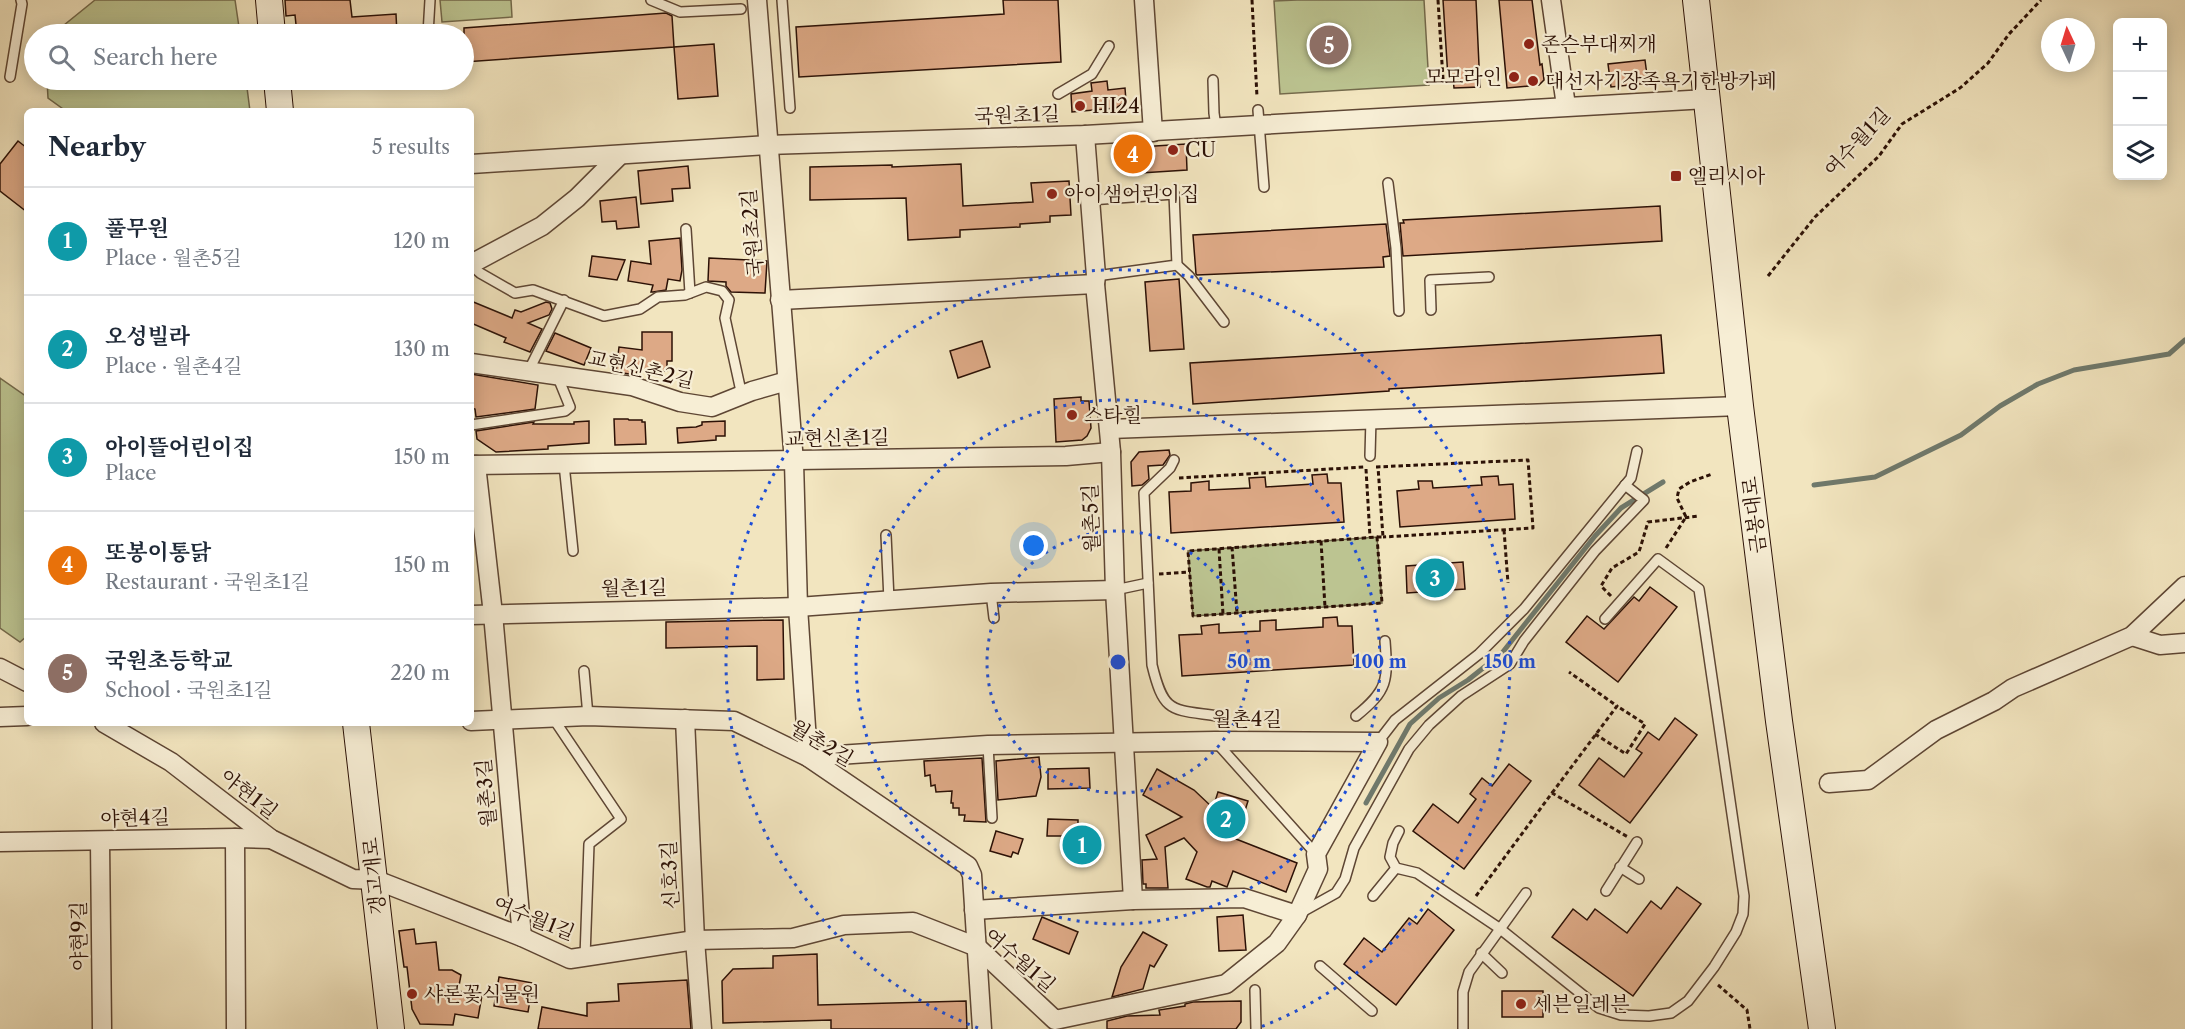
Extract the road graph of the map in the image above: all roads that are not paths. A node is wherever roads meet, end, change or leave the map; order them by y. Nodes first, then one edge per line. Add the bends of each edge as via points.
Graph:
1 (21, 0) edge
2 (269, 0) edge
3 (430, 0) edge
4 (651, 0) edge
5 (782, 0) edge
6 (1144, 0) edge
7 (1551, 0) edge
8 (1696, 0) edge
9 (749, 4) edge
10 (271, 24) edge
11 (429, 24) edge
12 (1109, 46) dead end
13 (10, 77) dead end
14 (1213, 80) dead end
15 (278, 90) edge
16 (1058, 94) dead end
17 (1707, 99) junction
18 (1566, 106) junction
19 (280, 108) edge
20 (790, 108) dead end
21 (1259, 117) junction
22 (1216, 128) junction
23 (1153, 132) junction
24 (1085, 135) junction
25 (767, 145) junction
26 (620, 154) junction
27 (474, 164) edge
28 (1388, 183) dead end
29 (1264, 187) dead end
30 (1090, 200) junction
31 (686, 229) dead end
32 (474, 263) edge
33 (1177, 265) junction
34 (474, 268) edge
35 (1489, 277) dead end
36 (1096, 280) junction
37 (690, 292) junction
38 (564, 300) junction
39 (780, 300) junction
40 (1431, 310) dead end
41 (1399, 311) dead end
42 (1224, 322) dead end
43 (474, 363) edge
44 (529, 370) junction
45 (556, 374) junction
46 (787, 381) junction
47 (742, 396) junction
48 (1740, 406) junction
49 (1371, 418) junction
50 (474, 425) edge
51 (1110, 429) junction
52 (1637, 451) dead end
53 (1111, 452) junction
54 (1370, 456) dead end
55 (1174, 460) dead end
56 (794, 462) junction
57 (564, 464) junction
58 (474, 465) edge
59 (474, 472) edge
60 (1625, 485) junction
61 (886, 535) dead end
62 (573, 551) dead end
63 (1148, 583) junction
64 (2185, 586) edge
65 (1115, 590) junction
66 (991, 593) junction
67 (889, 600) junction
68 (798, 607) junction
69 (493, 614) junction
70 (474, 615) edge
71 (994, 618) dead end
72 (1605, 619) dead end
73 (2132, 636) junction
74 (1385, 641) dead end
75 (2185, 644) edge
76 (0, 668) edge
77 (584, 671) dead end
78 (24, 680) edge
79 (24, 716) edge
80 (1217, 716) dead end
81 (1356, 716) dead end
82 (0, 717) edge
83 (588, 717) junction
84 (553, 718) junction
85 (685, 719) junction
86 (474, 721) edge
87 (502, 721) junction
88 (109, 726) edge
89 (356, 726) edge
90 (1215, 741) junction
91 (1125, 742) junction
92 (1378, 742) junction
93 (988, 745) junction
94 (808, 757) junction
95 (1829, 783) dead end
96 (992, 818) dead end
97 (1400, 831) dead end
98 (235, 838) junction
99 (271, 839) junction
100 (100, 842) junction
101 (1636, 842) road end
102 (0, 843) edge
103 (1316, 854) junction
104 (1620, 867) junction
105 (1396, 868) junction
106 (1639, 879) dead end
107 (376, 880) junction
108 (1606, 891) dead end
109 (1526, 893) dead end
110 (1373, 896) dead end
111 (1133, 900) junction
112 (974, 910) junction
113 (1297, 915) junction
114 (1499, 928) junction
115 (522, 937) junction
116 (695, 940) junction
117 (977, 947) junction
118 (1481, 954) junction
119 (585, 957) junction
120 (1320, 966) dead end
121 (1502, 973) dead end
122 (1255, 990) dead end
123 (1372, 1011) dead end
124 (1055, 1025) edge
125 (102, 1029) edge
126 (236, 1029) edge
127 (391, 1029) edge
128 (702, 1029) edge
129 (982, 1029) edge
130 (1256, 1029) edge
131 (1463, 1029) edge
132 (1822, 1029) edge

1 - 13 lane
2 - 10 street
3 - 11 lane
4 - 9 lane via 680,12
5 - 20 lane
6 - 23 street
7 - 18 street
8 - 17 street, 금봉대로
9 - 25 street, 국원초2길
12 - 16 lane via 1092,74
14 - 22 lane
15 - 19 street
17 - 18 street, 국원초1길
17 - 48 street, 금봉대로
18 - 21 street, 국원초1길
21 - 22 street, 국원초1길
21 - 29 lane
22 - 23 street, 국원초1길
23 - 24 street, 국원초1길
24 - 25 street, 국원초1길
24 - 30 street, 월촌5길
25 - 26 street, 국원초1길
25 - 39 street, 국원초2길
26 - 27 street, 국원초1길
26 - 32 street via 577,198 542,226
28 - 41 lane
30 - 33 lane via 1173,194
30 - 36 street, 월촌5길
31 - 37 lane
33 - 36 lane
33 - 42 lane
34 - 38 lane via 514,293 532,290
35 - 40 lane via 1430,280
36 - 39 street
36 - 51 street, 월촌5길
37 - 38 lane via 658,297 640,309 604,316
37 - 47 lane via 706,287 722,291 729,300 725,318
38 - 44 lane
39 - 46 street, 국원초2길
43 - 44 street, 교현신촌2길
44 - 45 street, 교현신촌2길
45 - 47 street, 교현신촌2길 via 632,386 680,402 712,407
45 - 50 lane via 570,407 565,411
46 - 47 street, 교현신촌2길
46 - 56 street, 국원초2길
48 - 49 street
48 - 132 street, 금봉대로
49 - 51 street
49 - 54 lane
51 - 53 street, 월촌5길
52 - 60 lane via 1631,478
53 - 56 street, 교현신촌1길
53 - 65 street, 월촌5길
55 - 63 lane via 1144,493
56 - 57 street, 교현신촌1길
56 - 68 street
57 - 58 street, 교현신촌1길
57 - 62 lane
59 - 69 street, 월촌3길
60 - 92 lane via 1524,609 1479,654 1395,720
60 - 113 lane via 1644,500 1595,551 1510,664 1469,690 1409,749 1354,848 1345,879 1336,893
61 - 67 lane
63 - 65 lane
63 - 80 lane via 1152,665 1159,693 1169,706
64 - 73 street
65 - 66 street, 월촌1길
65 - 91 street, 월촌5길
66 - 67 street, 월촌1길
66 - 71 lane
67 - 68 street, 월촌1길
68 - 69 street, 월촌1길
68 - 94 street
69 - 70 street, 월촌1길
69 - 87 street, 월촌3길
72 - 114 lane via 1658,559 1699,589 1744,896 1743,915 1736,932 1688,1001 1671,1013 1649,1016 1621,1015 1599,1008
73 - 75 street via 2160,645
73 - 95 street via 2013,688 1936,730 1868,780
74 - 81 lane via 1387,668 1383,688
76 - 78 street
77 - 83 lane
79 - 82 street
83 - 84 street, 월촌2길
83 - 85 street, 월촌2길
84 - 87 street, 월촌2길
84 - 119 lane via 621,819 589,844
85 - 94 street, 월촌2길 via 734,721
85 - 116 street, 신호3길
86 - 87 street, 월촌2길
87 - 115 street, 월촌3길
88 - 99 street, 야현1길 via 171,762
89 - 107 street, 갱고개로
90 - 91 street, 월촌4길
90 - 92 street, 월촌4길
90 - 103 lane
91 - 93 street, 월촌4길
91 - 111 street, 월촌5길
92 - 103 street
93 - 94 street, 월촌4길
93 - 96 lane
94 - 112 street, 월촌2길 via 968,866
97 - 105 lane via 1390,857
98 - 99 street, 야현4길
98 - 100 street, 야현4길
98 - 126 street
99 - 107 street, 야현1길 via 353,879
100 - 102 street, 야현4길
100 - 125 street, 야현9길
101 - 104 lane
103 - 113 street, 여수월1길 via 1318,869
104 - 106 lane
104 - 108 lane
105 - 110 lane
105 - 114 lane via 1417,873
107 - 115 street, 여수월1길
107 - 127 street, 갱고개로
109 - 114 lane
111 - 112 street
111 - 113 street via 1244,898
112 - 117 street, 월촌2길
113 - 124 street, 여수월1길 via 1276,943 1226,984
114 - 118 lane
115 - 119 street, 여수월1길 via 570,959
116 - 117 street, 여수월1길 via 793,938 844,925 913,922
116 - 119 street, 여수월1길
116 - 128 street, 신호3길
117 - 124 street, 여수월1길
117 - 129 street, 월촌2길
118 - 121 lane
118 - 131 lane via 1469,972 1463,992
120 - 123 lane
122 - 130 lane

